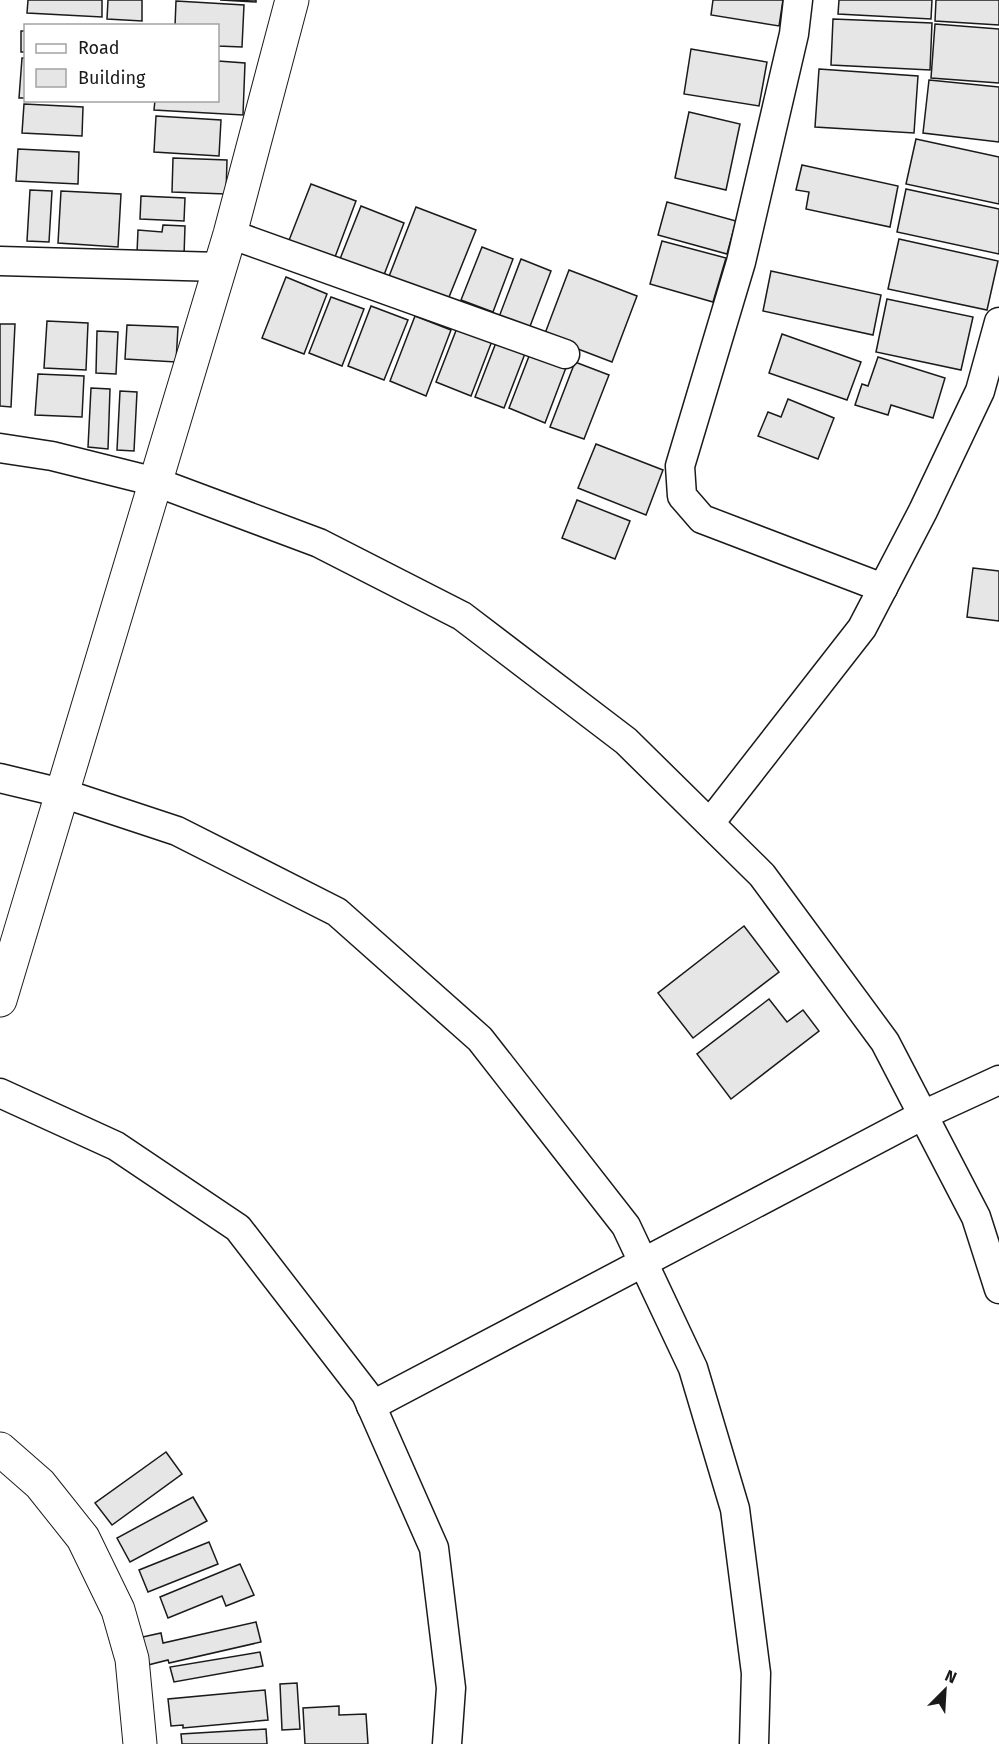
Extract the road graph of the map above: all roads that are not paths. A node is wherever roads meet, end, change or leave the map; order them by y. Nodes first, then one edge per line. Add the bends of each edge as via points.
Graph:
1 (292, 0) edge
2 (798, 0) edge
3 (230, 234) junction
4 (0, 261) edge
5 (220, 267) junction
6 (999, 322) edge
7 (565, 354) dead end
8 (0, 447) edge
9 (156, 482) junction
10 (883, 588) junction
11 (0, 778) edge
12 (62, 793) junction
13 (710, 823) junction
14 (0, 1000) edge
15 (999, 1080) edge
16 (0, 1093) edge
17 (923, 1115) junction
18 (643, 1263) junction
19 (999, 1289) edge
20 (371, 1406) junction
21 (0, 1449) edge
22 (140, 1744) edge
23 (447, 1744) edge
24 (754, 1744) edge

1 - 3 street
2 - 10 street via 794,34 741,262 680,466 682,496 702,519
3 - 5 street
3 - 7 street
4 - 5 street
5 - 9 street
6 - 10 street via 980,391
8 - 9 street
9 - 12 street
9 - 13 street via 319,543 462,616 626,741
10 - 13 street via 862,628
11 - 12 street
12 - 14 street
12 - 18 street via 177,831 337,912 480,1039 626,1226
13 - 17 street via 762,875 878,1032
15 - 17 street
16 - 20 street via 116,1146 238,1228 366,1394
17 - 18 street
17 - 19 street via 976,1217
18 - 20 street
18 - 24 street via 693,1368 735,1509 756,1673
20 - 23 street via 434,1548 451,1688
21 - 22 street via 40,1484 82,1538 118,1610 132,1659

